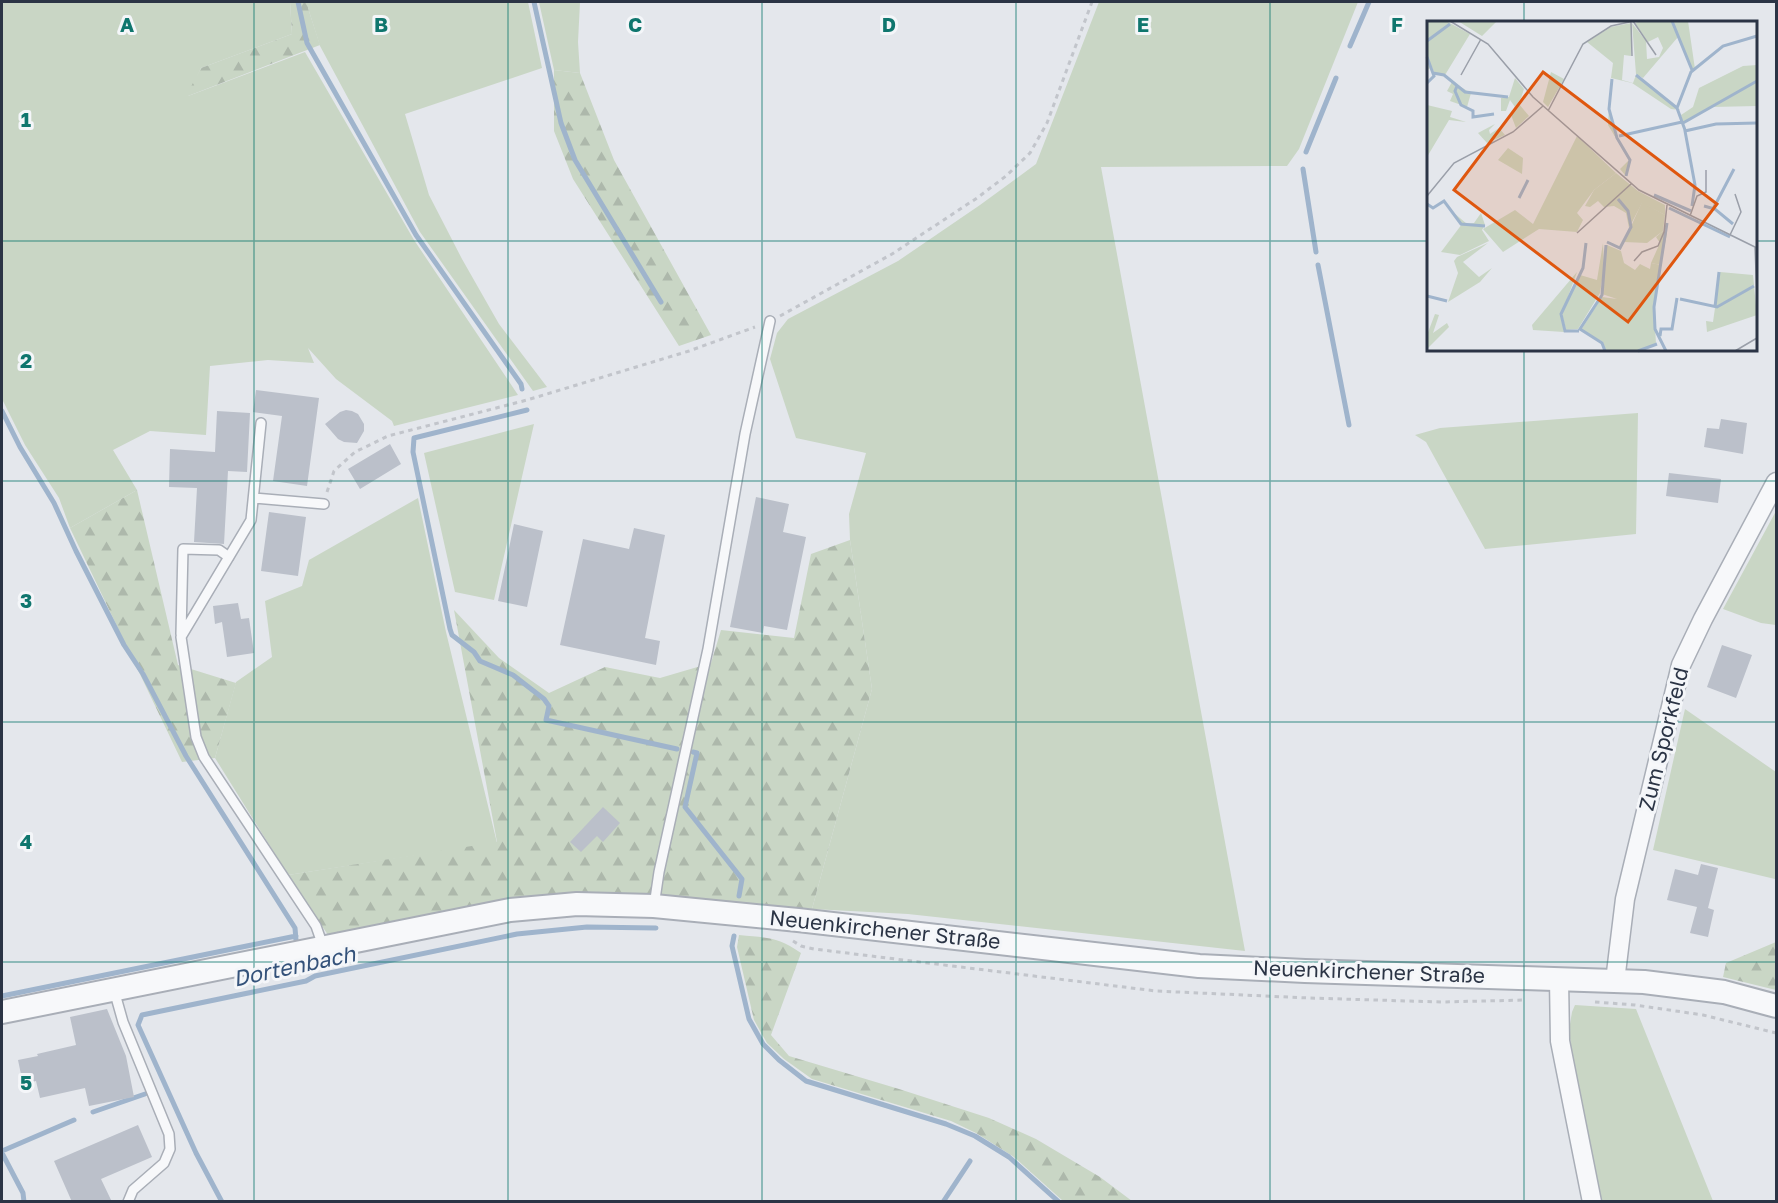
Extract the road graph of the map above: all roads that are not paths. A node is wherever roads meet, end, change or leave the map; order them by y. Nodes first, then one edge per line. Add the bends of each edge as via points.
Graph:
1 (770, 321) road end
2 (261, 423) dead end
3 (1776, 482) edge
4 (254, 498) junction
5 (324, 504) road end
6 (229, 557) junction
7 (180, 637) junction
8 (654, 906) junction
9 (324, 948) junction
10 (1615, 981) junction
11 (1559, 989) junction
12 (114, 990) junction
13 (1776, 1005) edge
14 (2, 1012) edge
15 (129, 1202) edge
16 (1592, 1202) edge

1 - 8 lane
2 - 4 lane
3 - 10 street, Zum Sporkfeld via 1681,665 1625,899
4 - 5 lane
4 - 6 lane via 251,520
6 - 7 lane
6 - 7 lane via 219,550 183,549
7 - 9 lane via 196,737 204,757 316,926
8 - 9 street, Neuenkirchener Straße via 577,904 510,910
8 - 11 street, Neuenkirchener Straße via 1199,966
9 - 12 street, Neuenkirchener Straße
10 - 11 street, Neuenkirchener Straße
10 - 13 street, Neuenkirchener Straße via 1724,992
11 - 16 street via 1560,1041
12 - 14 street, Neuenkirchener Straße
12 - 15 lane via 123,1022 169,1134 170,1149 164,1163 133,1190

